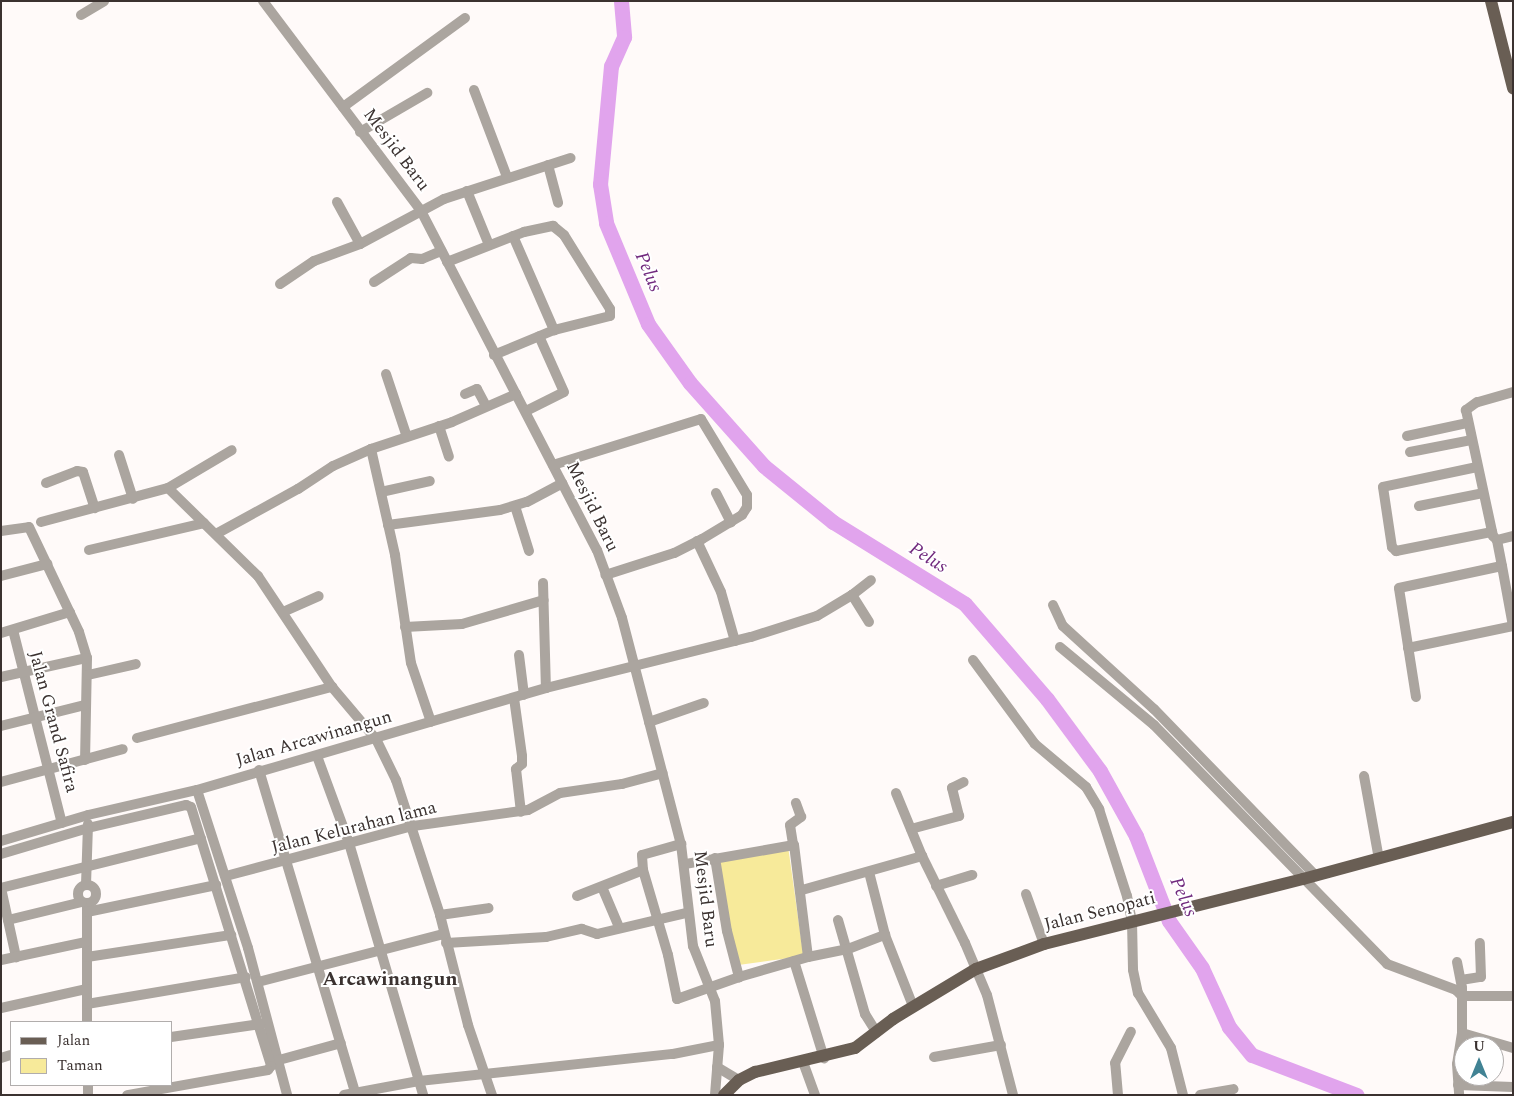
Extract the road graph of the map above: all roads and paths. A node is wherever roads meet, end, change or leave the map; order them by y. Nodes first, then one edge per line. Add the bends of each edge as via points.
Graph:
1 (104, 1) edge
2 (263, 1) edge
3 (1491, 1) edge
4 (81, 15) dead end
5 (464, 18) dead end
6 (1513, 88) edge
7 (474, 90) dead end
8 (427, 93) dead end
9 (343, 107) junction
10 (360, 132) junction
11 (570, 158) dead end
12 (548, 165) junction
13 (507, 177) junction
14 (466, 191) junction
15 (337, 202) dead end
16 (558, 204) dead end
17 (420, 209) junction
18 (513, 236) junction
19 (360, 244) junction
20 (489, 245) junction
21 (441, 251) junction
22 (447, 262) junction
23 (374, 282) dead end
24 (280, 284) dead end
25 (554, 330) junction
26 (539, 336) junction
27 (494, 355) junction
28 (386, 374) dead end
29 (1513, 392) edge
30 (465, 394) dead end
31 (516, 394) junction
32 (486, 406) junction
33 (526, 411) junction
34 (1467, 423) junction
35 (439, 426) junction
36 (1407, 436) dead end
37 (407, 437) junction
38 (1471, 440) junction
39 (370, 449) junction
40 (232, 450) dead end
41 (1410, 452) dead end
42 (119, 455) dead end
43 (449, 456) dead end
44 (553, 465) junction
45 (1477, 467) junction
46 (430, 482) dead end
47 (46, 483) dead end
48 (562, 483) junction
49 (168, 488) junction
50 (380, 492) junction
51 (716, 493) dead end
52 (1483, 493) junction
53 (133, 499) junction
54 (515, 506) junction
55 (1419, 506) dead end
56 (94, 508) junction
57 (41, 522) dead end
58 (731, 522) junction
59 (204, 523) junction
60 (388, 525) junction
61 (1, 531) edge
62 (216, 534) junction
63 (1494, 536) junction
64 (1513, 536) edge
65 (697, 541) junction
66 (89, 550) dead end
67 (529, 551) dead end
68 (47, 564) junction
69 (1502, 566) junction
70 (606, 575) junction
71 (1, 576) edge
72 (871, 580) dead end
73 (543, 583) dead end
74 (852, 595) junction
75 (319, 596) dead end
76 (544, 600) junction
77 (1053, 605) dead end
78 (70, 612) junction
79 (283, 612) junction
80 (869, 622) dead end
81 (1513, 626) edge
82 (405, 627) junction
83 (13, 630) junction
84 (1, 633) edge
85 (735, 641) junction
86 (1060, 647) dead end
87 (1408, 648) junction
88 (519, 655) dead end
89 (87, 658) junction
90 (973, 660) dead end
91 (136, 664) dead end
92 (636, 666) junction
93 (22, 672) junction
94 (88, 675) junction
95 (1, 677) edge
96 (332, 687) junction
97 (546, 688) junction
98 (519, 696) junction
99 (1416, 698) dead end
100 (704, 703) dead end
101 (84, 706) junction
102 (34, 716) junction
103 (431, 722) junction
104 (649, 722) junction
105 (1, 726) edge
106 (137, 738) dead end
107 (376, 739) junction
108 (122, 749) dead end
109 (317, 756) junction
110 (84, 760) junction
111 (48, 770) junction
112 (259, 770) junction
113 (663, 773) junction
114 (1364, 776) dead end
115 (1, 782) edge
116 (964, 782) dead end
117 (197, 790) junction
118 (896, 793) dead end
119 (796, 803) dead end
120 (521, 812) junction
121 (88, 815) junction
122 (62, 823) junction
123 (1512, 825) edge
124 (413, 826) junction
125 (88, 828) junction
126 (911, 829) junction
127 (201, 838) junction
128 (1, 840) edge
129 (349, 843) junction
130 (681, 844) junction
131 (793, 844) junction
132 (1, 854) edge
133 (922, 856) junction
134 (715, 858) junction
135 (1379, 859) junction
136 (286, 862) junction
137 (685, 864) junction
138 (85, 868) junction
139 (643, 870) junction
140 (869, 872) junction
141 (972, 875) dead end
142 (226, 876) junction
143 (1309, 878) junction
144 (216, 885) junction
145 (936, 886) junction
146 (602, 887) junction
147 (1, 888) edge
148 (802, 890) junction
149 (1026, 894) dead end
150 (577, 896) dead end
151 (85, 906) junction
152 (489, 908) dead end
153 (686, 913) junction
154 (440, 915) junction
155 (8, 920) junction
156 (656, 920) junction
157 (838, 920) dead end
158 (1124, 923) junction
159 (619, 927) junction
160 (231, 935) junction
161 (885, 935) junction
162 (445, 938) junction
163 (86, 942) junction
164 (1480, 943) dead end
165 (1044, 944) junction
166 (848, 949) junction
167 (382, 951) junction
168 (16, 957) junction
169 (87, 957) junction
170 (808, 957) junction
171 (1, 960) edge
172 (794, 961) junction
173 (1457, 962) dead end
174 (320, 967) junction
175 (976, 969) junction
176 (739, 976) junction
177 (246, 977) junction
178 (258, 982) junction
179 (1462, 987) junction
180 (709, 988) junction
181 (86, 989) junction
182 (1513, 996) edge
183 (87, 1004) junction
184 (913, 1006) junction
185 (1, 1008) edge
186 (87, 1021) edge
187 (260, 1024) junction
188 (1131, 1032) dead end
189 (877, 1033) junction
190 (1462, 1033) junction
191 (1468, 1036) edge
192 (172, 1037) edge
193 (341, 1044) junction
194 (719, 1045) junction
195 (1001, 1045) junction
196 (934, 1057) dead end
197 (824, 1058) junction
198 (279, 1060) junction
199 (803, 1062) junction
200 (717, 1067) junction
201 (485, 1073) junction
202 (739, 1080) junction
203 (419, 1081) junction
204 (1233, 1089) dead end
205 (1459, 1090) edge
206 (356, 1094) edge
207 (126, 1095) edge
208 (287, 1095) edge
209 (344, 1095) edge
210 (423, 1095) edge
211 (492, 1095) edge
212 (715, 1095) edge
213 (724, 1095) edge
214 (815, 1095) edge
215 (1013, 1095) edge
216 (1118, 1095) edge
217 (1183, 1095) edge
218 (1200, 1095) edge

1 - 4 street
2 - 9 street, Mesjid Baru
3 - 6 main road
5 - 9 street
7 - 13 street
8 - 10 street
9 - 10 street, Mesjid Baru
10 - 17 street, Mesjid Baru
11 - 12 street
12 - 13 street
12 - 16 street
13 - 14 street
14 - 17 street
14 - 20 street
15 - 19 street
17 - 19 street
17 - 21 street, Mesjid Baru
18 - 20 street
18 - 25 street
18 - 25 street via 547,226 557,228 610,309 610,316
19 - 24 street via 314,261
20 - 22 street
21 - 22 street, Mesjid Baru
21 - 23 street via 422,259 411,258
22 - 27 street, Mesjid Baru
25 - 26 street
26 - 27 street
26 - 33 street via 564,392
27 - 31 street, Mesjid Baru
28 - 37 street
29 - 34 street via 1472,404 1466,410
30 - 32 street via 476,389
31 - 32 street
31 - 33 street, Mesjid Baru
32 - 35 street
33 - 44 street, Mesjid Baru
34 - 36 street
34 - 38 street
35 - 37 street
35 - 43 street
37 - 39 street
38 - 41 street
38 - 45 street
39 - 50 street
39 - 62 street via 333,466 298,490
40 - 49 street
42 - 53 street
44 - 48 street, Mesjid Baru
44 - 58 street via 701,419 746,495 746,510
45 - 52 street
45 - 63 street via 1382,488 1392,547 1396,551
46 - 50 street
47 - 56 street via 77,471 83,472
48 - 54 street
48 - 70 street, Mesjid Baru via 597,550
49 - 53 street
49 - 59 street
50 - 60 street
51 - 58 street
52 - 55 street
52 - 63 street
53 - 56 street
54 - 60 street
54 - 67 street
56 - 57 street
58 - 65 street
59 - 62 street
59 - 66 street
60 - 82 street
61 - 68 street via 29,527
62 - 79 street via 258,576
63 - 64 street
63 - 69 street
65 - 70 street via 674,553
65 - 85 street via 721,592
68 - 71 street
68 - 78 street
69 - 81 street
69 - 87 street via 1400,587
70 - 92 street, Mesjid Baru
72 - 74 street, Jalan Arcawinangun
73 - 76 street
74 - 80 street
74 - 85 street, Jalan Arcawinangun via 817,616
75 - 79 street
76 - 82 street via 462,624
76 - 97 street
77 - 143 street via 1063,626 1154,709
78 - 83 street
78 - 89 street
79 - 96 street
81 - 87 street
82 - 103 street via 411,663
83 - 84 street
83 - 93 street, Jalan Grand Safira
85 - 92 street, Jalan Arcawinangun
86 - 143 street via 1154,725
87 - 99 street
88 - 98 street
89 - 93 street
89 - 94 street
90 - 158 street via 1035,744 1075,776 1093,797 1118,864
91 - 94 street
92 - 97 street, Jalan Arcawinangun
92 - 104 street, Mesjid Baru
93 - 95 street
93 - 102 street, Jalan Grand Safira
94 - 101 street
96 - 106 street
96 - 107 street
97 - 98 street, Jalan Arcawinangun
98 - 103 street, Jalan Arcawinangun
98 - 120 street via 522,764 516,769
100 - 104 street
101 - 102 street
101 - 110 street
102 - 105 street
102 - 111 street, Jalan Grand Safira
103 - 107 street, Jalan Arcawinangun
104 - 113 street, Mesjid Baru
107 - 109 street, Jalan Arcawinangun
107 - 124 street
108 - 110 street
109 - 112 street, Jalan Arcawinangun
109 - 129 street
110 - 111 street
111 - 115 street
111 - 122 street, Jalan Grand Safira
112 - 117 street, Jalan Arcawinangun
112 - 136 street
113 - 120 street, Jalan Kelurahan lama via 622,784 560,793 537,808
113 - 130 street, Mesjid Baru
114 - 135 street
116 - 126 street via 952,788 959,816
117 - 121 street, Jalan Arcawinangun
117 - 142 street
118 - 126 street
119 - 131 street via 801,817 790,824
120 - 124 street, Jalan Kelurahan lama
121 - 122 street, Jalan Arcawinangun
121 - 125 street
122 - 128 street, Jalan Arcawinangun
123 - 135 main road, Jalan Senopati
124 - 129 street, Jalan Kelurahan lama
124 - 154 street
125 - 127 street via 186,805 191,807
125 - 132 street
125 - 138 street
126 - 133 street
127 - 138 street
127 - 144 street
129 - 136 street, Jalan Kelurahan lama
129 - 167 street
130 - 137 street, Mesjid Baru
130 - 139 street via 642,855
131 - 134 street
131 - 148 street
133 - 140 street
133 - 145 street
134 - 137 street
134 - 176 street via 727,931
135 - 143 main road, Jalan Senopati
136 - 142 street, Jalan Kelurahan lama
136 - 174 street
137 - 153 street, Mesjid Baru
138 - 147 street
138 - 151 street via 86,885 78,894
139 - 146 street
139 - 156 street
140 - 148 street
140 - 161 street
141 - 145 street
142 - 178 street
143 - 158 main road, Jalan Senopati
143 - 179 street via 1387,964 1456,990
144 - 151 street
144 - 160 street
145 - 175 street
146 - 150 street
146 - 159 street
147 - 155 street
148 - 170 street
149 - 165 street
151 - 155 street
151 - 163 street
152 - 154 street
153 - 156 street
153 - 180 street, Mesjid Baru via 692,946
154 - 162 street
155 - 168 street
156 - 159 street
156 - 180 street via 672,968 676,998
157 - 166 street
158 - 165 main road, Jalan Senopati
158 - 217 street via 1138,993 1171,1048
159 - 162 street via 597,934 582,929 546,937
160 - 169 street
160 - 177 street
161 - 166 street
161 - 184 street
162 - 167 street
162 - 201 street
163 - 168 street
163 - 169 street
164 - 179 street via 1481,977
165 - 175 main road, Jalan Senopati
166 - 170 street
166 - 189 street via 865,1014
167 - 174 street
167 - 203 street
168 - 171 street
169 - 181 street
170 - 172 street
172 - 176 street
172 - 197 street
173 - 179 street
174 - 178 street
174 - 193 street
175 - 184 main road, Jalan Senopati
175 - 195 street
176 - 180 street
177 - 183 street
177 - 187 street
178 - 198 street
179 - 182 street
179 - 190 street
180 - 194 street, Mesjid Baru via 718,1015
181 - 183 street
181 - 185 street
183 - 186 street
184 - 189 main road, Jalan Senopati
187 - 192 street
187 - 207 street via 271,1063 268,1070
188 - 216 street via 1115,1063
189 - 197 main road, Jalan Senopati via 855,1048
190 - 191 street
190 - 205 street via 1457,1064
193 - 198 street
193 - 206 street
194 - 200 street, Mesjid Baru
194 - 201 street via 673,1054
195 - 196 street
195 - 215 street
197 - 199 main road, Jalan Senopati
198 - 208 street
199 - 202 main road, Jalan Senopati via 755,1072
199 - 214 street
200 - 202 street
200 - 212 street, Mesjid Baru
201 - 203 street
201 - 211 street
202 - 213 main road, Jalan Senopati
203 - 206 street
203 - 210 street
204 - 218 street
206 - 209 street

